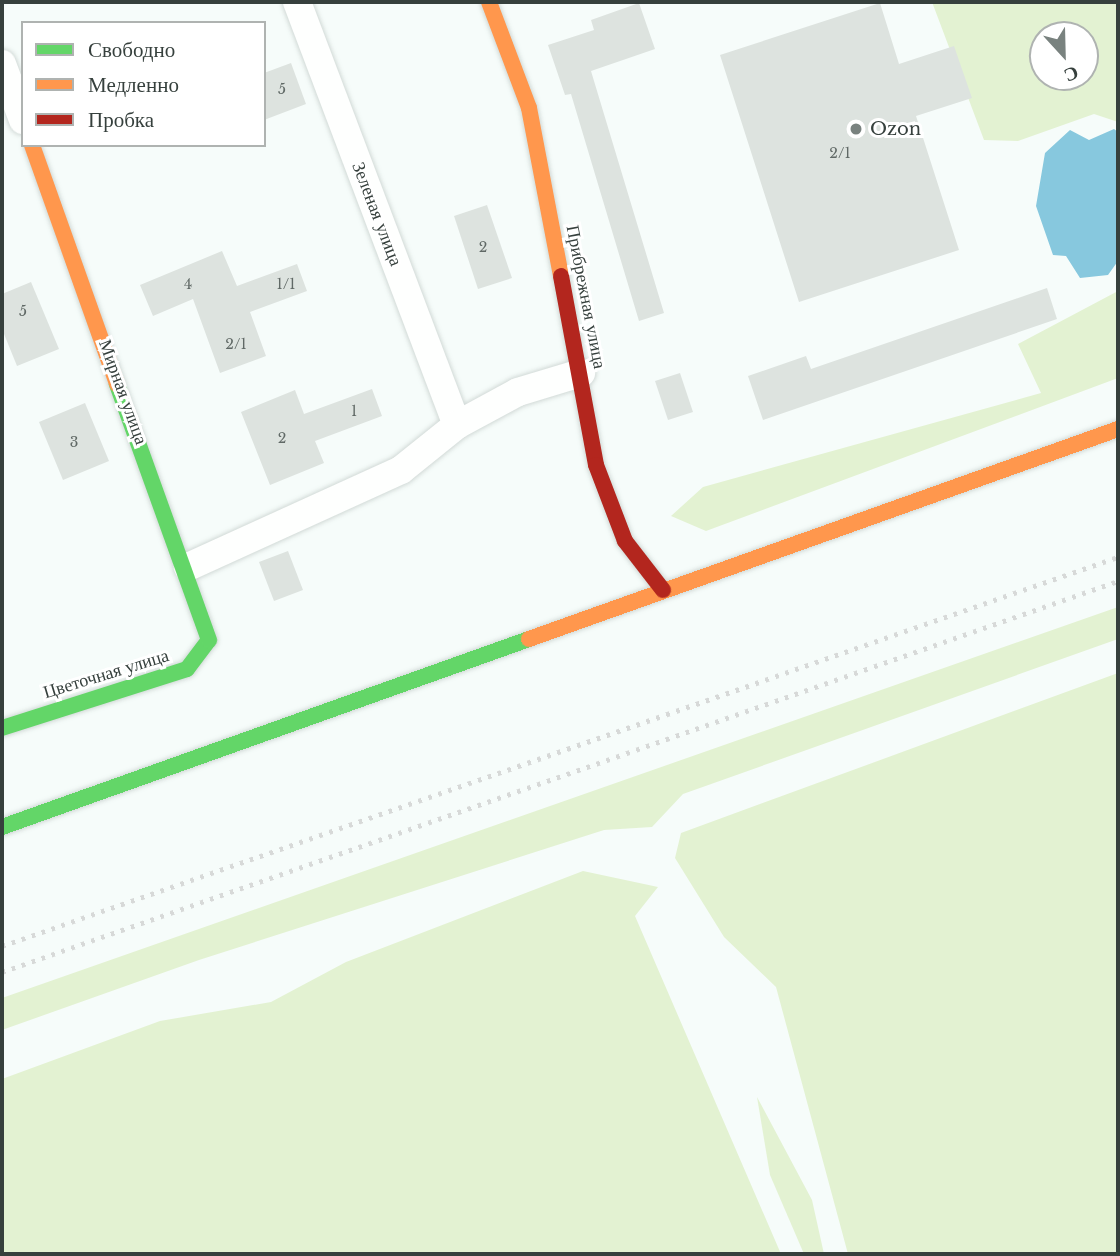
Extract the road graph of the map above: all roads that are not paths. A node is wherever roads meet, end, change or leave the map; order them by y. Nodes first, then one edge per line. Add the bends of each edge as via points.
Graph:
1 (297, 2) edge
2 (489, 2) edge
3 (2, 64) edge
4 (21, 116) edge
5 (33, 147) edge
6 (582, 373) junction
7 (457, 425) junction
8 (1118, 429) edge
9 (188, 567) junction
10 (663, 590) junction
11 (209, 639) joint
12 (2, 728) edge
13 (2, 827) edge

1 - 7 street, Зеленая улица
2 - 6 street, Прибрежная улица via 529,108
3 - 4 street
5 - 9 street, Мирная улица
6 - 7 street via 518,393
6 - 10 street, Прибрежная улица via 606,497 625,541
7 - 9 street via 401,470
8 - 10 street
9 - 11 street, Мирная улица
10 - 13 street
11 - 12 street, Цветочная улица via 187,669

